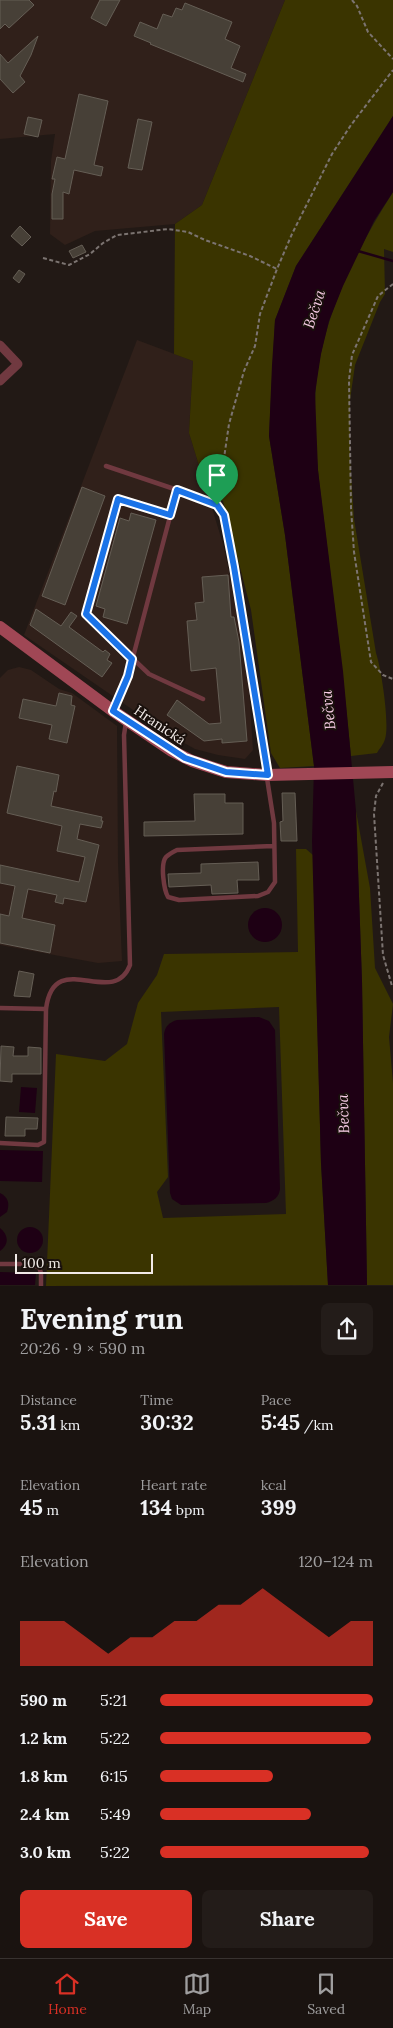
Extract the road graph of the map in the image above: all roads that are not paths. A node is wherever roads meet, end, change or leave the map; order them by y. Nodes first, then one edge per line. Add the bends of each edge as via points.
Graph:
1 (0, 344) edge
2 (0, 381) edge
3 (106, 466) dead end
4 (177, 490) junction
5 (170, 515) junction
6 (1, 630) edge
7 (132, 659) junction
8 (203, 699) dead end
9 (113, 711) junction
10 (127, 721) junction
11 (387, 772) edge
12 (268, 775) junction
13 (273, 846) junction
14 (0, 1008) edge
15 (46, 1009) junction
16 (0, 1143) edge
17 (0, 1264) edge
18 (41, 1286) edge

1 - 2 street via 18,364
3 - 4 lane
4 - 5 lane
4 - 12 lane via 217,505 224,515
5 - 7 lane
5 - 7 lane via 118,499 86,614
6 - 9 street, Hranická
7 - 8 lane via 149,674
7 - 9 lane
9 - 10 street, Hranická
10 - 12 street, Hranická via 192,762 226,772
10 - 15 lane via 124,735 130,965 125,976 114,982 63,979 51,990
11 - 12 street, Hranická
12 - 13 lane via 274,823
13 - 13 lane via 275,882 268,892 258,896 172,899 164,890 164,863 166,857 177,850
14 - 15 lane
15 - 16 lane via 44,1142 38,1145
17 - 18 lane via 39,1267

